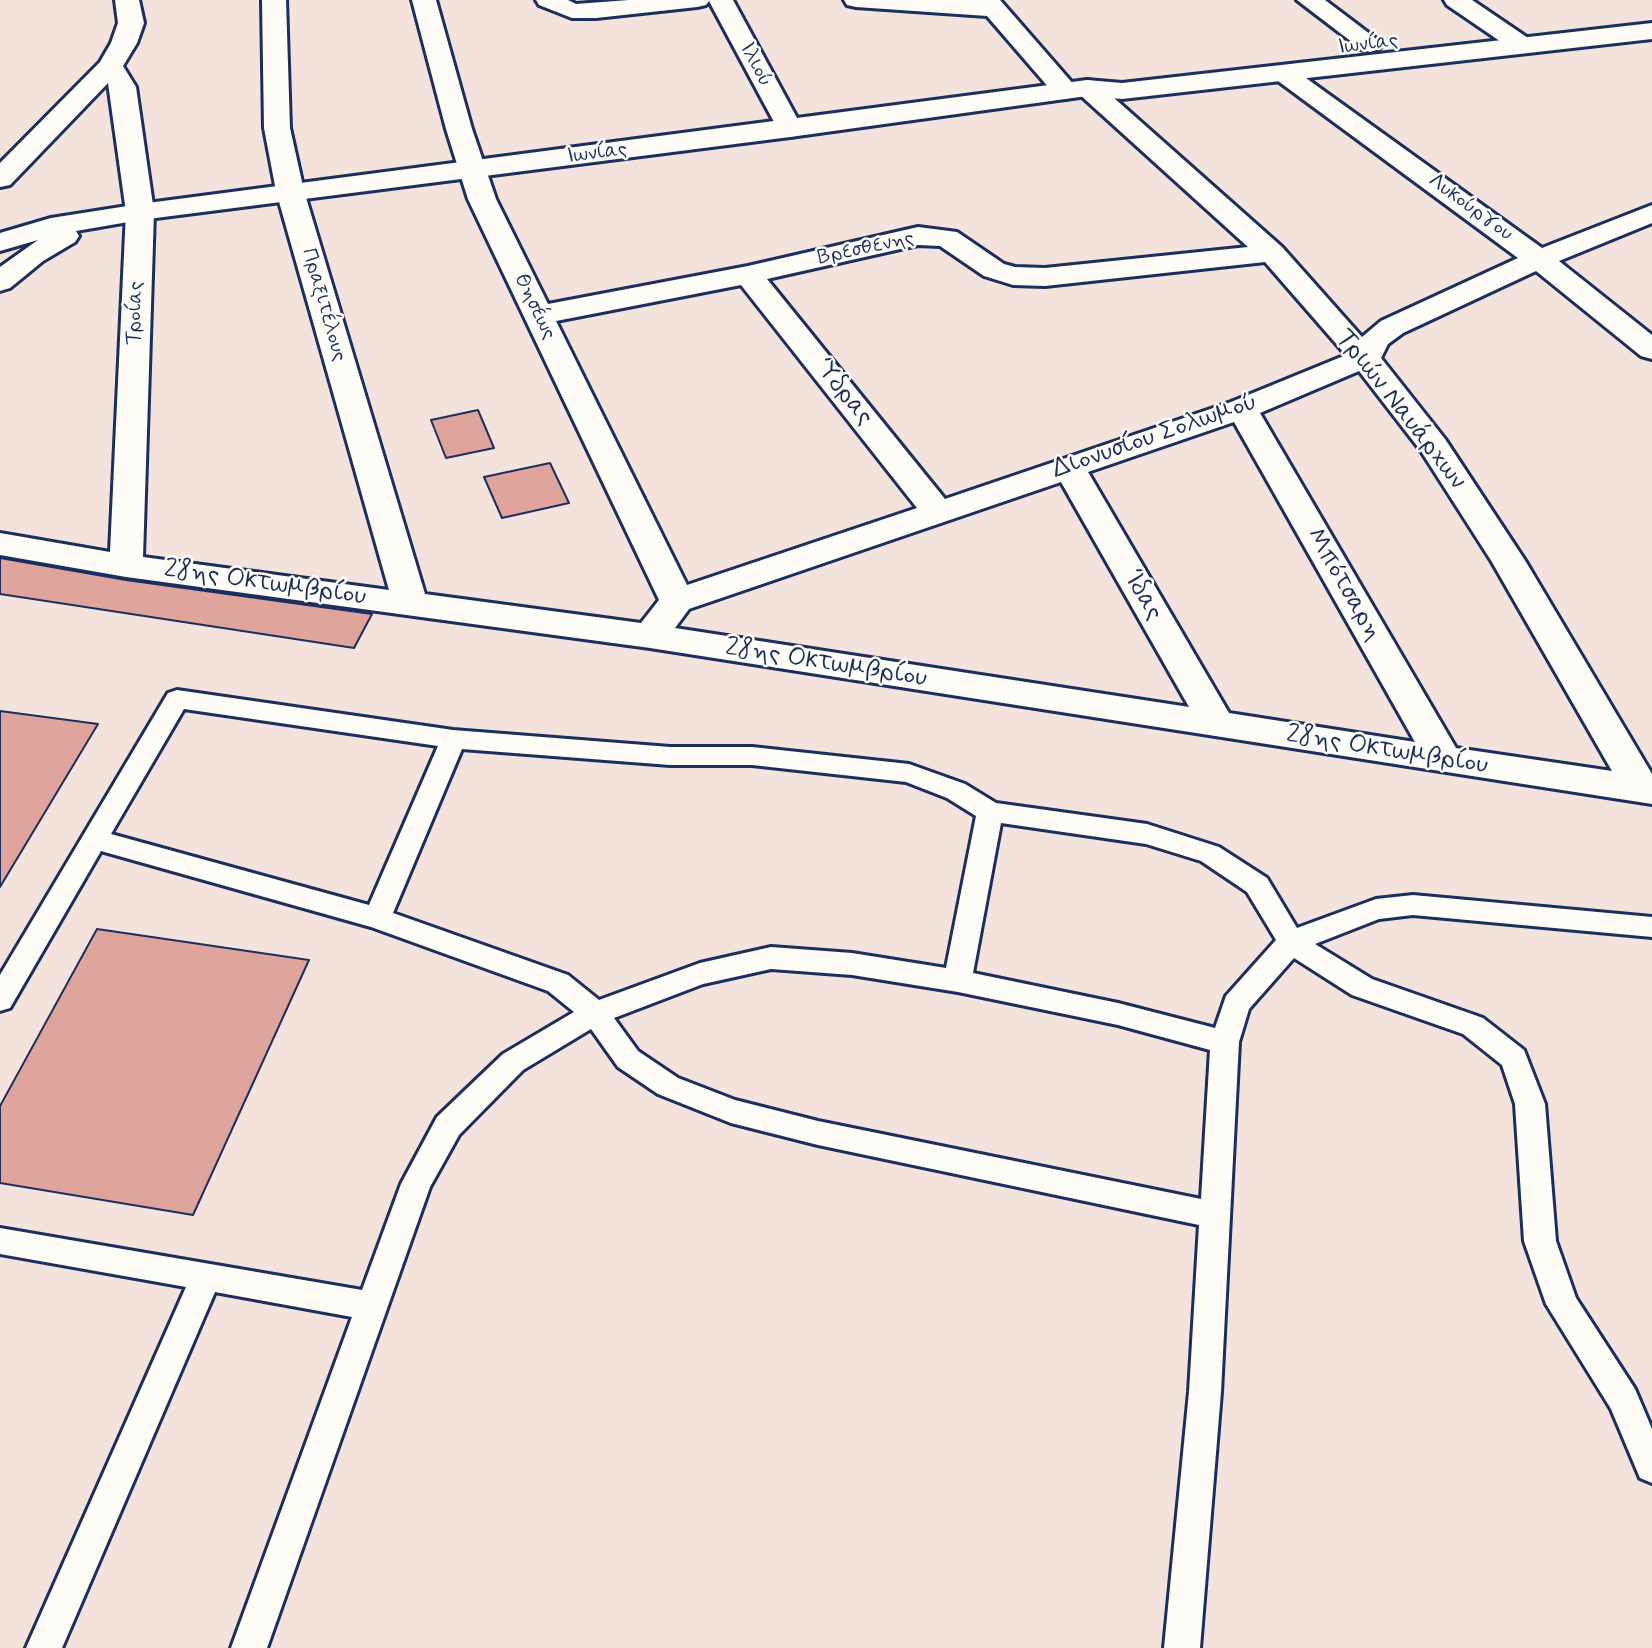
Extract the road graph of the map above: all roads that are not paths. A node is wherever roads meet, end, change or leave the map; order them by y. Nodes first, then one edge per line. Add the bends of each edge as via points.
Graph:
1 (127, 0) edge
2 (274, 0) edge
3 (424, 0) edge
4 (548, 0) edge
5 (697, 0) edge
6 (721, 0) edge
7 (856, 0) edge
8 (1308, 0) edge
9 (1456, 0) edge
10 (991, 5) edge
11 (1652, 10) edge
12 (1498, 29) junction
13 (1652, 30) edge
14 (1370, 44) junction
15 (1522, 45) junction
16 (110, 66) junction
17 (1283, 73) junction
18 (1076, 90) junction
19 (790, 129) junction
20 (472, 170) junction
21 (0, 179) edge
22 (290, 191) junction
23 (140, 212) junction
24 (1652, 213) edge
25 (105, 217) junction
26 (0, 242) edge
27 (1272, 253) junction
28 (1539, 258) junction
29 (748, 275) junction
30 (0, 282) edge
31 (538, 315) junction
32 (1652, 350) edge
33 (1364, 358) junction
34 (1242, 409) junction
35 (1068, 466) junction
36 (938, 512) junction
37 (0, 544) edge
38 (127, 566) junction
39 (677, 601) junction
40 (410, 604) junction
41 (650, 636) junction
42 (1217, 725) junction
43 (453, 739) junction
44 (1444, 760) junction
45 (1647, 789) edge
46 (990, 812) junction
47 (94, 839) junction
48 (377, 918) junction
49 (1652, 927) edge
50 (1292, 942) junction
51 (958, 981) junction
52 (0, 1000) edge
53 (596, 1013) junction
54 (1225, 1042) junction
55 (1213, 1215) junction
56 (0, 1241) edge
57 (206, 1277) junction
58 (372, 1306) junction
59 (1652, 1467) edge
60 (44, 1648) edge
61 (249, 1648) edge
62 (1182, 1648) edge

1 - 16 street via 131,23
2 - 22 street, Πραξιτέλους via 277,128
3 - 20 street, Θησέως
4 - 5 street via 572,11 596,11
6 - 19 street, Ιλιού
7 - 10 street
8 - 14 street
9 - 12 street
10 - 18 street, Τριών Ναυάρχων
11 - 12 street, Ιωνίας
12 - 14 street, Ιωνίας
12 - 15 street
13 - 15 street, Ιωνίας
14 - 18 street, Ιωνίας via 1115,76
15 - 17 street, Ιωνίας
16 - 21 street
16 - 23 street, Τροίας via 123,87
17 - 18 street, Ιωνίας via 1122,92
17 - 28 street, Λυκούργου
18 - 19 street, Ιωνίας
18 - 27 street, Τριών Ναυάρχων
19 - 20 street, Ιωνίας
20 - 22 street, Ιωνίας
20 - 31 street, Θησέως
22 - 23 street, Ιωνίας
22 - 40 street, Πραξιτέλους
23 - 25 street, Ιωνίας
23 - 38 street, Τροίας
24 - 28 street, Διονυσίου Σολωμού
25 - 26 street, Ιωνίας
25 - 30 street, Ιωνίας via 41,249
27 - 29 street, Βρεσθενης via 1013,276 994,270 947,238 918,236
27 - 33 street, Τριών Ναυάρχων
28 - 32 street, Λυκούργου
28 - 33 street, Διονυσίου Σολωμού via 1392,327 1376,339
29 - 31 street, Βρεσθενης
29 - 36 street, Ύδρας
31 - 39 street, Θησέως
33 - 34 street, Διονυσίου Σολωμού
33 - 45 street, Τριών Ναυάρχων via 1434,446
34 - 35 street, Διονυσίου Σολωμού
34 - 44 street, Μπότσαρη
35 - 36 street, Διονυσίου Σολωμού
35 - 42 street, Ίδας
36 - 39 street, Διονυσίου Σολωμού
37 - 38 street, 28ης Οκτωμβρίου
38 - 40 street, 28ης Οκτωμβρίου
39 - 41 street
40 - 41 street, 28ης Οκτωμβρίου
41 - 42 street, 28ης Οκτωμβρίου
42 - 44 street, 28ης Οκτωμβρίου
43 - 46 lane via 656,755 752,757 909,773 956,791
43 - 47 lane via 177,699
43 - 48 lane
44 - 45 street, 28ης Οκτωμβρίου
46 - 50 lane via 1147,834 1210,854 1257,885
46 - 51 lane
47 - 48 lane
47 - 52 lane
48 - 53 lane via 558,984
49 - 50 lane via 1413,905 1376,909
50 - 54 lane via 1236,1004
50 - 59 lane via 1362,987 1473,1027 1514,1058 1530,1104 1540,1241 1562,1304 1623,1400
51 - 53 lane via 852,964 771,958 700,974
51 - 54 lane
53 - 55 lane via 628,1059 668,1086 731,1111
53 - 58 lane via 513,1062 448,1126 416,1184
54 - 55 lane
55 - 62 lane via 1205,1392
56 - 57 lane
57 - 58 lane
57 - 60 lane
58 - 61 lane

